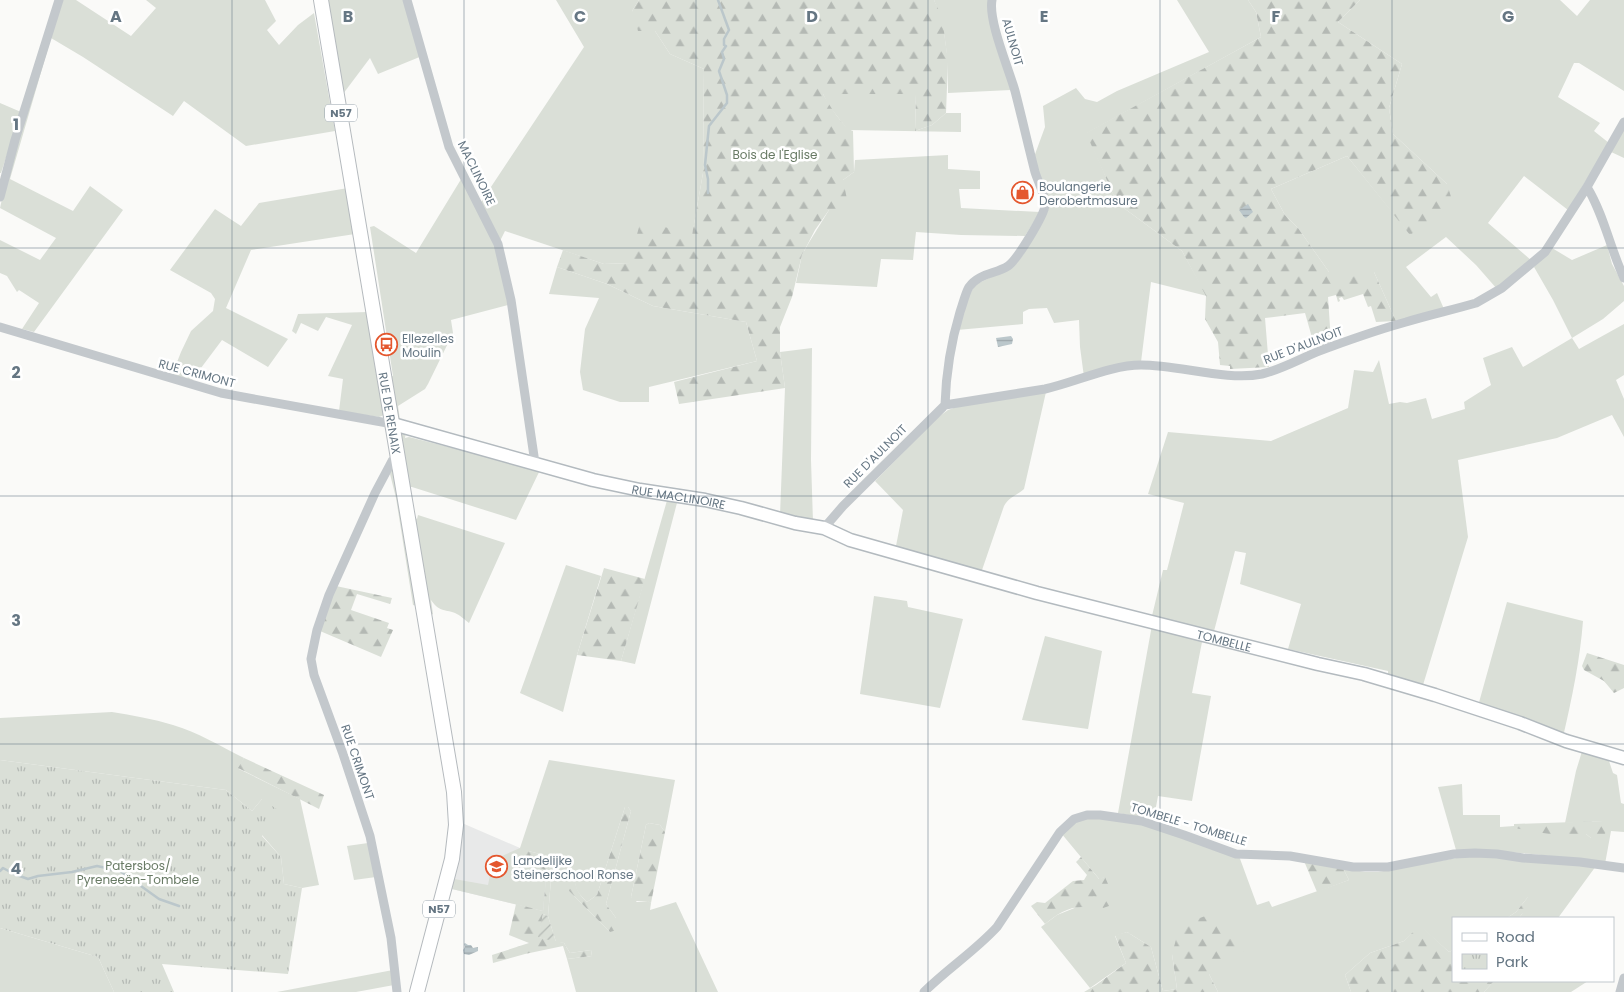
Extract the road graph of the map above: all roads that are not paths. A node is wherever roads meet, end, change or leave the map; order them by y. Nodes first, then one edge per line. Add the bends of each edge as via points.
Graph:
1 (59, 0) edge
2 (321, 0) edge
3 (407, 0) edge
4 (992, 0) edge
5 (1624, 122) edge
6 (1587, 187) junction
7 (0, 197) edge
8 (1624, 278) edge
9 (0, 327) edge
10 (945, 405) junction
11 (393, 424) junction
12 (398, 456) junction
13 (535, 463) junction
14 (824, 528) junction
15 (1624, 758) edge
16 (1624, 868) edge
17 (1624, 978) edge
18 (396, 992) edge
19 (417, 992) edge
20 (924, 992) edge
21 (1620, 992) edge

1 - 7 street
2 - 11 main road, RUE DE RENAIX / N57
3 - 13 street, MACLINOIRE via 449,147 498,244 511,300
4 - 10 street, AULNOIT via 995,28 1045,200 1044,209 1011,264 983,276 966,292 952,343
5 - 6 street, RUE D'AULNOIT
6 - 8 street
6 - 10 street, RUE D'AULNOIT via 1545,252 1502,288 1476,303 1404,322 1262,374 1134,365 1061,386
9 - 11 street, RUE CRIMONT via 221,393
10 - 14 street, RUE D'AULNOIT
11 - 12 main road, RUE DE RENAIX / N57
11 - 13 street, RUE MACLINOIRE
12 - 18 street, RUE CRIMONT via 374,493 336,579 311,653 314,675 368,828 391,938
12 - 19 main road, RUE DE RENAIX / N57 via 453,782 456,825 450,867
13 - 14 street, RUE MACLINOIRE via 623,487 717,502
14 - 15 street, TOMBELLE via 850,540 1028,591 1376,678
16 - 20 street, TOMBELE - TOMBELLE via 1476,853 1388,867 1353,867 1290,856 1236,854 1170,830 1120,817 1087,815 1065,826 986,939
17 - 21 street

